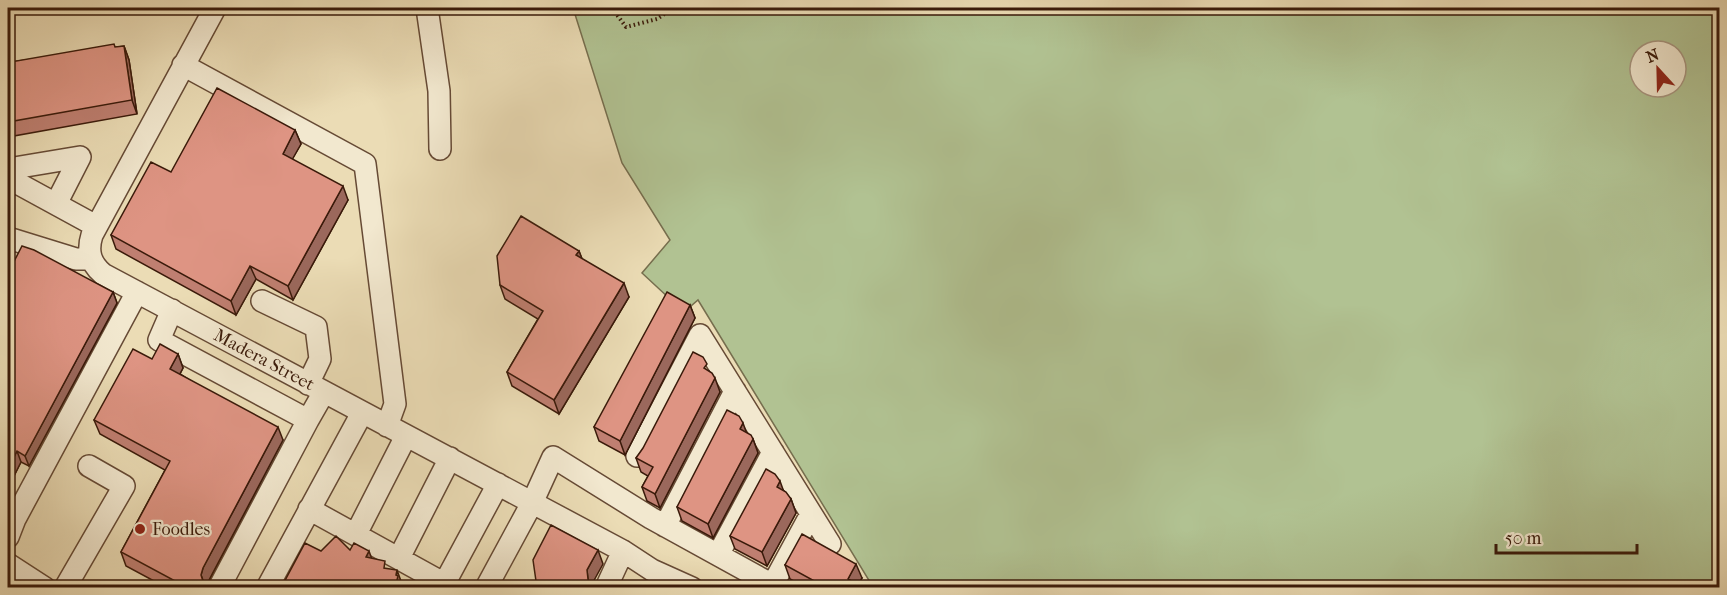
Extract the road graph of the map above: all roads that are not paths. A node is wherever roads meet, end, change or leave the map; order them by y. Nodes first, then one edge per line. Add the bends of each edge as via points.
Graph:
1 (215, 8) edge
2 (428, 8) edge
3 (183, 65) junction
4 (440, 149) dead end
5 (8, 169) edge
6 (8, 178) edge
7 (56, 204) junction
8 (96, 226) junction
9 (8, 238) edge
10 (91, 259) junction
11 (137, 292) junction
12 (262, 301) dead end
13 (171, 310) junction
14 (230, 341) junction
15 (214, 370) junction
16 (316, 388) junction
17 (735, 391) junction
18 (362, 412) junction
19 (308, 420) junction
20 (387, 426) junction
21 (406, 436) junction
22 (772, 452) junction
23 (637, 456) edge
24 (450, 458) junction
25 (89, 465) dead end
26 (498, 484) junction
27 (532, 503) junction
28 (309, 509) junction
29 (811, 514) junction
30 (665, 526) junction
31 (356, 534) junction
32 (8, 537) edge
33 (830, 544) dead end
34 (622, 551) junction
35 (718, 555) junction
36 (399, 558) junction
37 (8, 564) edge
38 (446, 586) edge
39 (489, 586) edge
40 (775, 586) edge
41 (45, 588) edge
42 (66, 588) edge
43 (219, 588) edge
44 (267, 588) edge
45 (606, 588) edge
46 (692, 588) edge

1 - 3 street
2 - 4 street via 439,91
3 - 8 street
3 - 20 street via 365,164 395,404
5 - 7 street via 80,157
6 - 7 street
7 - 8 street
8 - 10 street via 89,243
9 - 10 street via 76,259
10 - 11 street, Madera Street via 103,274
11 - 13 street, Madera Street
11 - 32 street
12 - 16 street via 316,327 320,359
13 - 14 street, Madera Street
13 - 15 street via 159,340
14 - 15 street
14 - 16 street, Madera Street
15 - 19 street
16 - 18 street, Madera Street
16 - 19 street
17 - 22 street
17 - 23 street via 700,335
17 - 30 street
18 - 20 street, Madera Street
18 - 28 street
19 - 43 street
20 - 21 street, Madera Street
21 - 24 street, Madera Street
21 - 31 street
22 - 29 street
22 - 35 street
24 - 26 street, Madera Street
24 - 36 street
25 - 42 street via 124,486
26 - 27 street, Madera Street
26 - 38 street
27 - 30 street via 553,457
27 - 34 street, Madera Street
27 - 39 street
28 - 31 street
28 - 44 street
29 - 33 street
29 - 40 street
30 - 35 street
31 - 36 street
34 - 45 street
34 - 46 street, Madera Street
35 - 40 street
36 - 38 street
37 - 41 street

